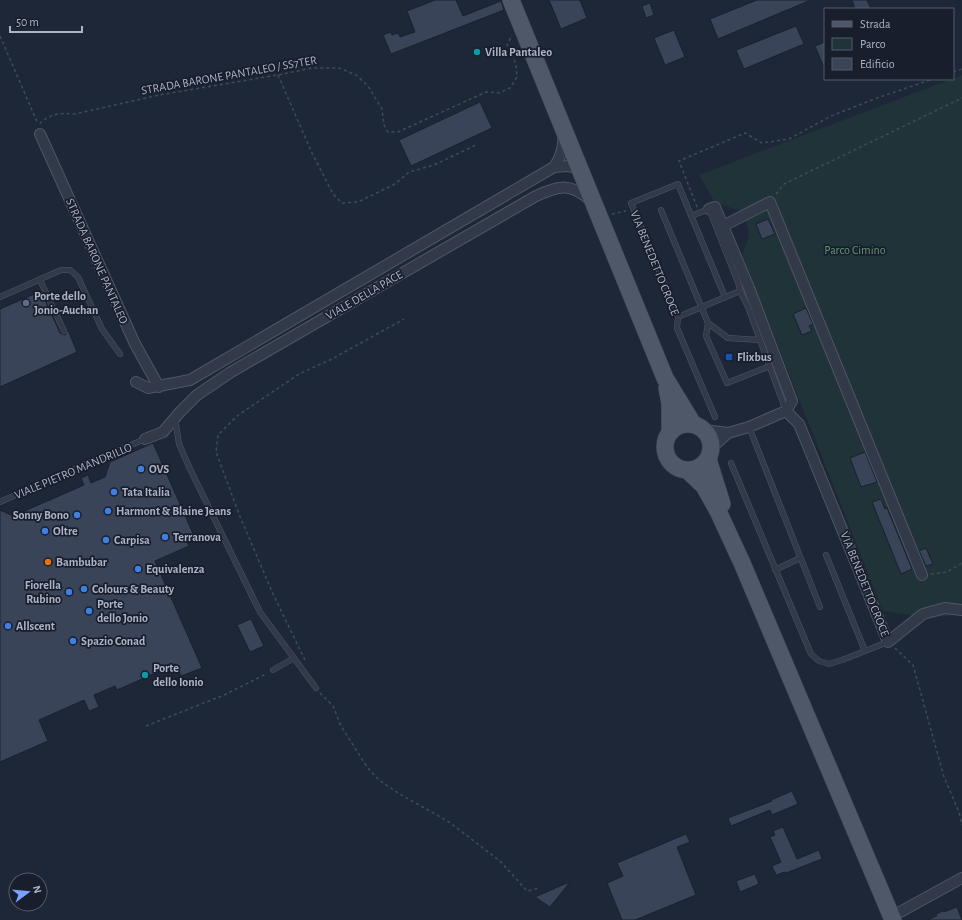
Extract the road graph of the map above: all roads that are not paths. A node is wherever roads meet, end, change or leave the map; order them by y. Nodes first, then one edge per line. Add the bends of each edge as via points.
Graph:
1 (511, 0) edge
2 (563, 128) junction
3 (40, 131) road end
4 (554, 167) junction
5 (580, 169) junction
6 (597, 210) junction
7 (661, 210) dead end
8 (704, 211) junction
9 (691, 216) junction
10 (723, 226) junction
11 (40, 280) junction
12 (740, 291) junction
13 (0, 297) edge
14 (725, 297) junction
15 (701, 308) junction
16 (678, 317) junction
17 (708, 323) junction
18 (64, 331) dead end
19 (760, 340) junction
20 (120, 354) dead end
21 (770, 366) junction
22 (665, 378) junction
23 (136, 382) dead end
24 (158, 387) junction
25 (786, 411) junction
26 (175, 417) junction
27 (704, 424) junction
28 (749, 427) junction
29 (670, 432) junction
30 (728, 433) junction
31 (145, 439) joint
32 (710, 453) junction
33 (731, 463) dead end
34 (687, 470) junction
35 (0, 502) edge
36 (826, 555) dead end
37 (800, 558) junction
38 (742, 564) junction
39 (775, 570) junction
40 (922, 575) road end
41 (820, 607) dead end
42 (962, 610) edge
43 (888, 642) junction
44 (865, 651) junction
45 (294, 658) junction
46 (273, 670) road end
47 (317, 688) road end
48 (962, 878) edge
49 (892, 918) edge

1 - 2 main road
2 - 4 street via 564,145 561,158
2 - 5 main road
3 - 24 street, STRADA BARONE PANTALEO via 135,344
4 - 5 street via 568,166
4 - 24 street, VIALE DELLA PACE via 190,380
5 - 6 main road
6 - 22 main road
6 - 26 street, VIALE DELLA PACE via 583,194 572,188 562,186 536,196 231,372 198,395
7 - 15 lane
8 - 9 lane
8 - 10 street via 715,207
8 - 12 lane
9 - 14 lane, VIA BENEDETTO CROCE
9 - 16 lane, VIA BENEDETTO CROCE via 678,184 631,203
10 - 25 street via 792,401
10 - 40 street via 770,202
11 - 13 lane
11 - 18 lane
11 - 20 lane via 61,270 70,270 78,277 102,329
12 - 14 lane
12 - 19 lane
14 - 15 lane
15 - 16 lane
15 - 17 lane
16 - 27 lane, VIA BENEDETTO CROCE via 677,328
17 - 19 lane via 728,338
17 - 21 lane via 706,336 727,383
19 - 21 lane
21 - 25 lane
22 - 27 main road
22 - 29 main road via 670,404
23 - 24 street, VIALE DELLA PACE via 148,388
25 - 28 street
25 - 43 street, VIA BENEDETTO CROCE via 799,424
26 - 31 street, VIALE DELLA PACE via 163,432
26 - 45 lane via 179,444 260,612
27 - 29 main road via 680,425
27 - 30 street
27 - 32 main road via 710,441
28 - 30 street
28 - 37 lane
29 - 34 main road via 665,446 668,460 674,466
30 - 32 street
31 - 35 lane, VIALE PIETRO MANDRILLO
32 - 34 main road via 699,467
32 - 38 main road
33 - 39 lane
34 - 38 main road via 704,486
36 - 44 lane
37 - 39 lane
37 - 41 lane
38 - 49 main road
39 - 44 lane via 811,654 819,661 829,664
42 - 43 street via 946,608 923,614
43 - 44 lane
45 - 46 lane
45 - 47 lane
48 - 49 street

